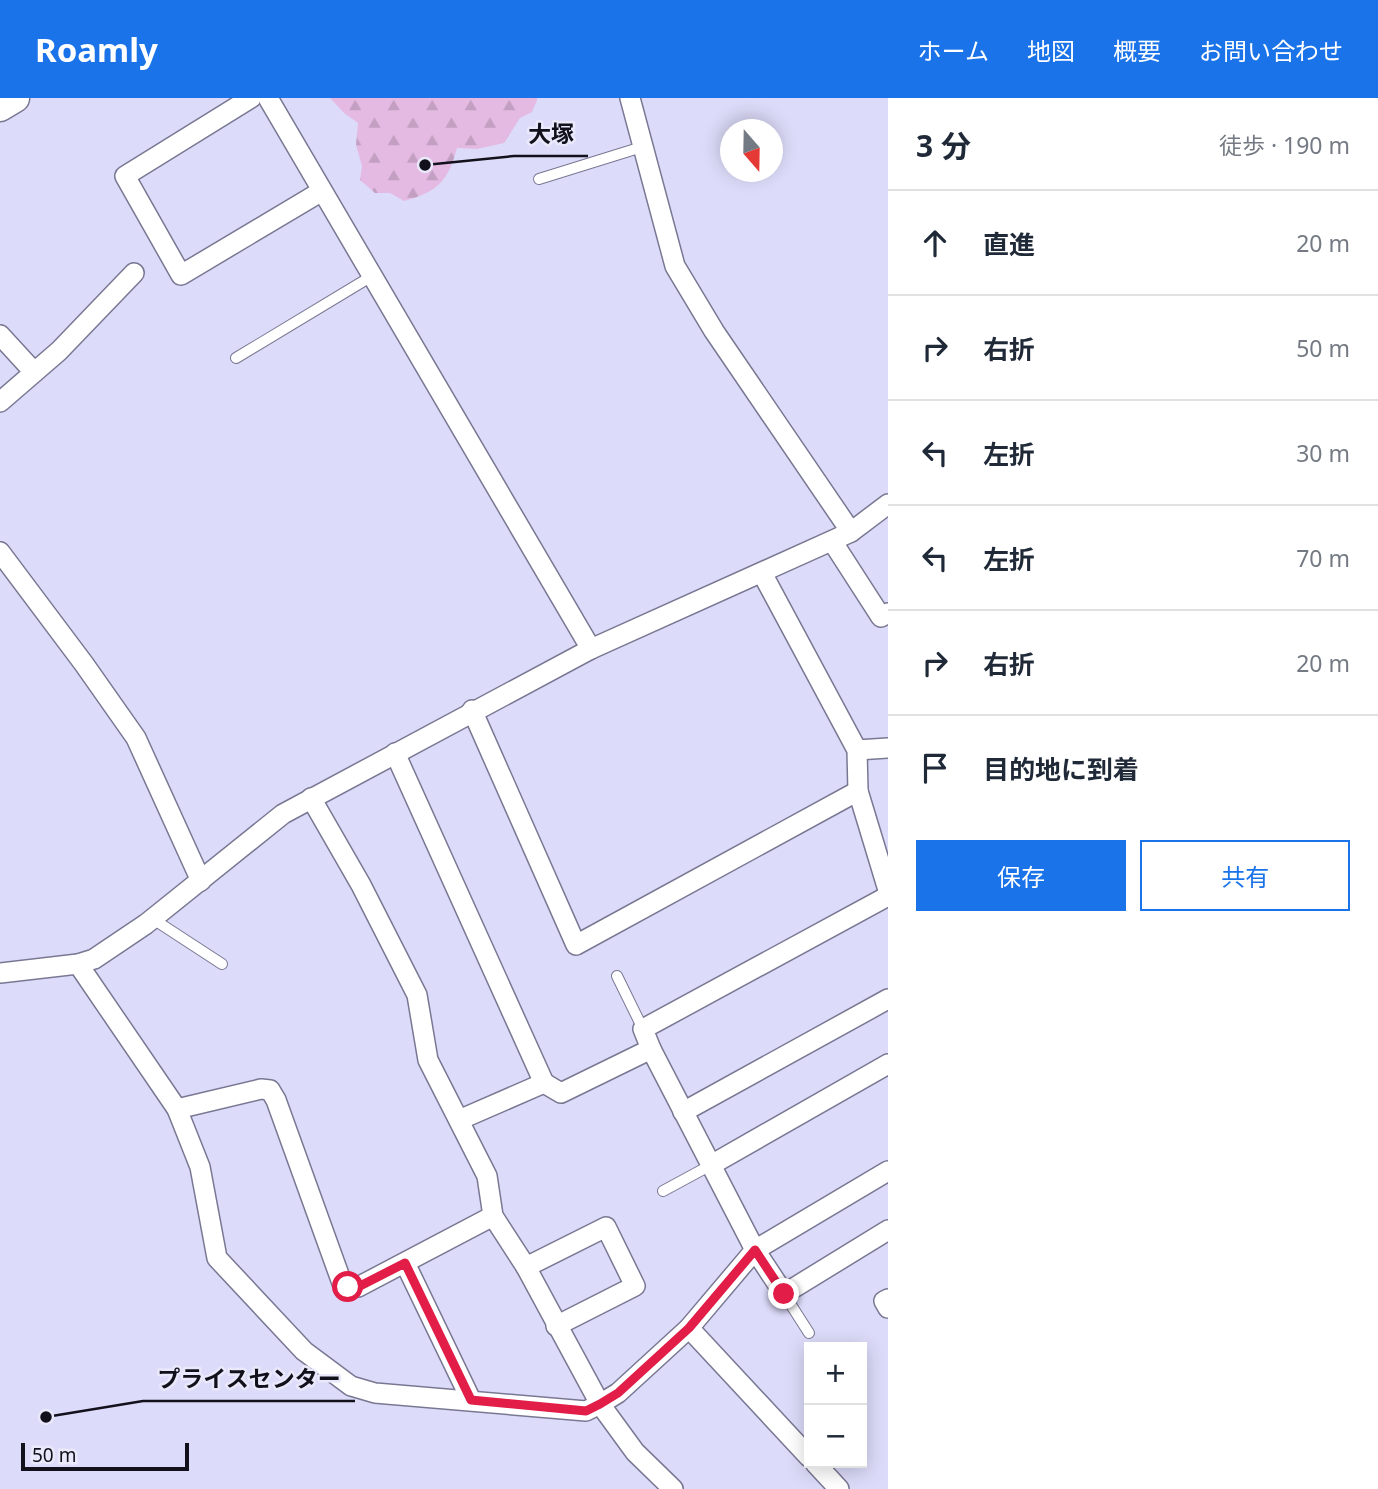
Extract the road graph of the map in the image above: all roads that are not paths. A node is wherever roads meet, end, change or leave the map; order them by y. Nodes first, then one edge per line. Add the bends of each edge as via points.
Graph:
1 (15, 98) edge
2 (251, 98) edge
3 (268, 98) edge
4 (630, 98) edge
5 (0, 107) edge
6 (642, 147) junction
7 (539, 179) dead end
8 (322, 191) junction
9 (134, 273) dead end
10 (372, 276) junction
11 (0, 335) edge
12 (236, 358) dead end
13 (34, 372) junction
14 (0, 402) edge
15 (888, 504) edge
16 (851, 532) junction
17 (832, 541) junction
18 (0, 552) edge
19 (762, 573) junction
20 (888, 612) edge
21 (591, 649) junction
22 (472, 710) junction
23 (888, 748) edge
24 (857, 750) junction
25 (395, 753) junction
26 (858, 791) junction
27 (311, 798) junction
28 (201, 881) junction
29 (888, 890) edge
30 (888, 896) edge
31 (153, 919) junction
32 (78, 964) junction
33 (222, 964) dead end
34 (0, 973) edge
35 (617, 976) dead end
36 (888, 999) edge
37 (643, 1029) junction
38 (651, 1049) junction
39 (888, 1064) edge
40 (544, 1083) junction
41 (177, 1109) junction
42 (683, 1112) junction
43 (459, 1120) junction
44 (711, 1165) junction
45 (888, 1171) edge
46 (663, 1191) dead end
47 (493, 1216) junction
48 (888, 1230) edge
49 (755, 1250) junction
50 (405, 1263) junction
51 (526, 1267) junction
52 (784, 1294) junction
53 (888, 1299) edge
54 (888, 1308) edge
55 (556, 1326) junction
56 (689, 1328) junction
57 (809, 1333) dead end
58 (471, 1400) junction
59 (600, 1404) junction
60 (804, 1452) edge
61 (820, 1468) edge
62 (673, 1489) edge
63 (839, 1489) edge

1 - 5 main road
2 - 8 street via 125,176 181,275
3 - 8 street
4 - 6 street
6 - 7 lane
6 - 16 street via 675,266 713,331
8 - 10 street
9 - 13 street
10 - 12 lane
10 - 21 street
11 - 13 street
13 - 14 street
15 - 16 street
16 - 17 street
17 - 19 street
17 - 20 street via 881,617
18 - 28 street via 136,738
19 - 21 street
19 - 24 street
21 - 22 street
22 - 25 street
22 - 26 street via 576,945
23 - 24 street
24 - 26 street
25 - 27 street
25 - 40 street
26 - 29 street
27 - 28 street via 283,814
27 - 43 street via 417,995 428,1060
28 - 31 street
30 - 37 street
31 - 32 street
31 - 33 lane
32 - 34 street
32 - 41 street
35 - 37 lane
36 - 42 street
37 - 38 street
38 - 40 street via 561,1093
38 - 42 street
39 - 44 street
40 - 43 street
41 - 50 street via 270,1090 342,1283 358,1287
41 - 58 street via 200,1167 217,1258 304,1351 351,1386
42 - 44 street
43 - 47 street via 487,1176
44 - 46 lane
44 - 49 street
45 - 49 street
47 - 50 street
47 - 51 street
48 - 52 street
49 - 52 street
49 - 56 street
50 - 58 street
51 - 55 street
51 - 55 street via 606,1227 635,1286
52 - 57 lane
53 - 54 street via 884,1301
55 - 59 street
56 - 59 street
56 - 60 street
58 - 59 street via 586,1411
59 - 62 street via 635,1452
61 - 63 street

